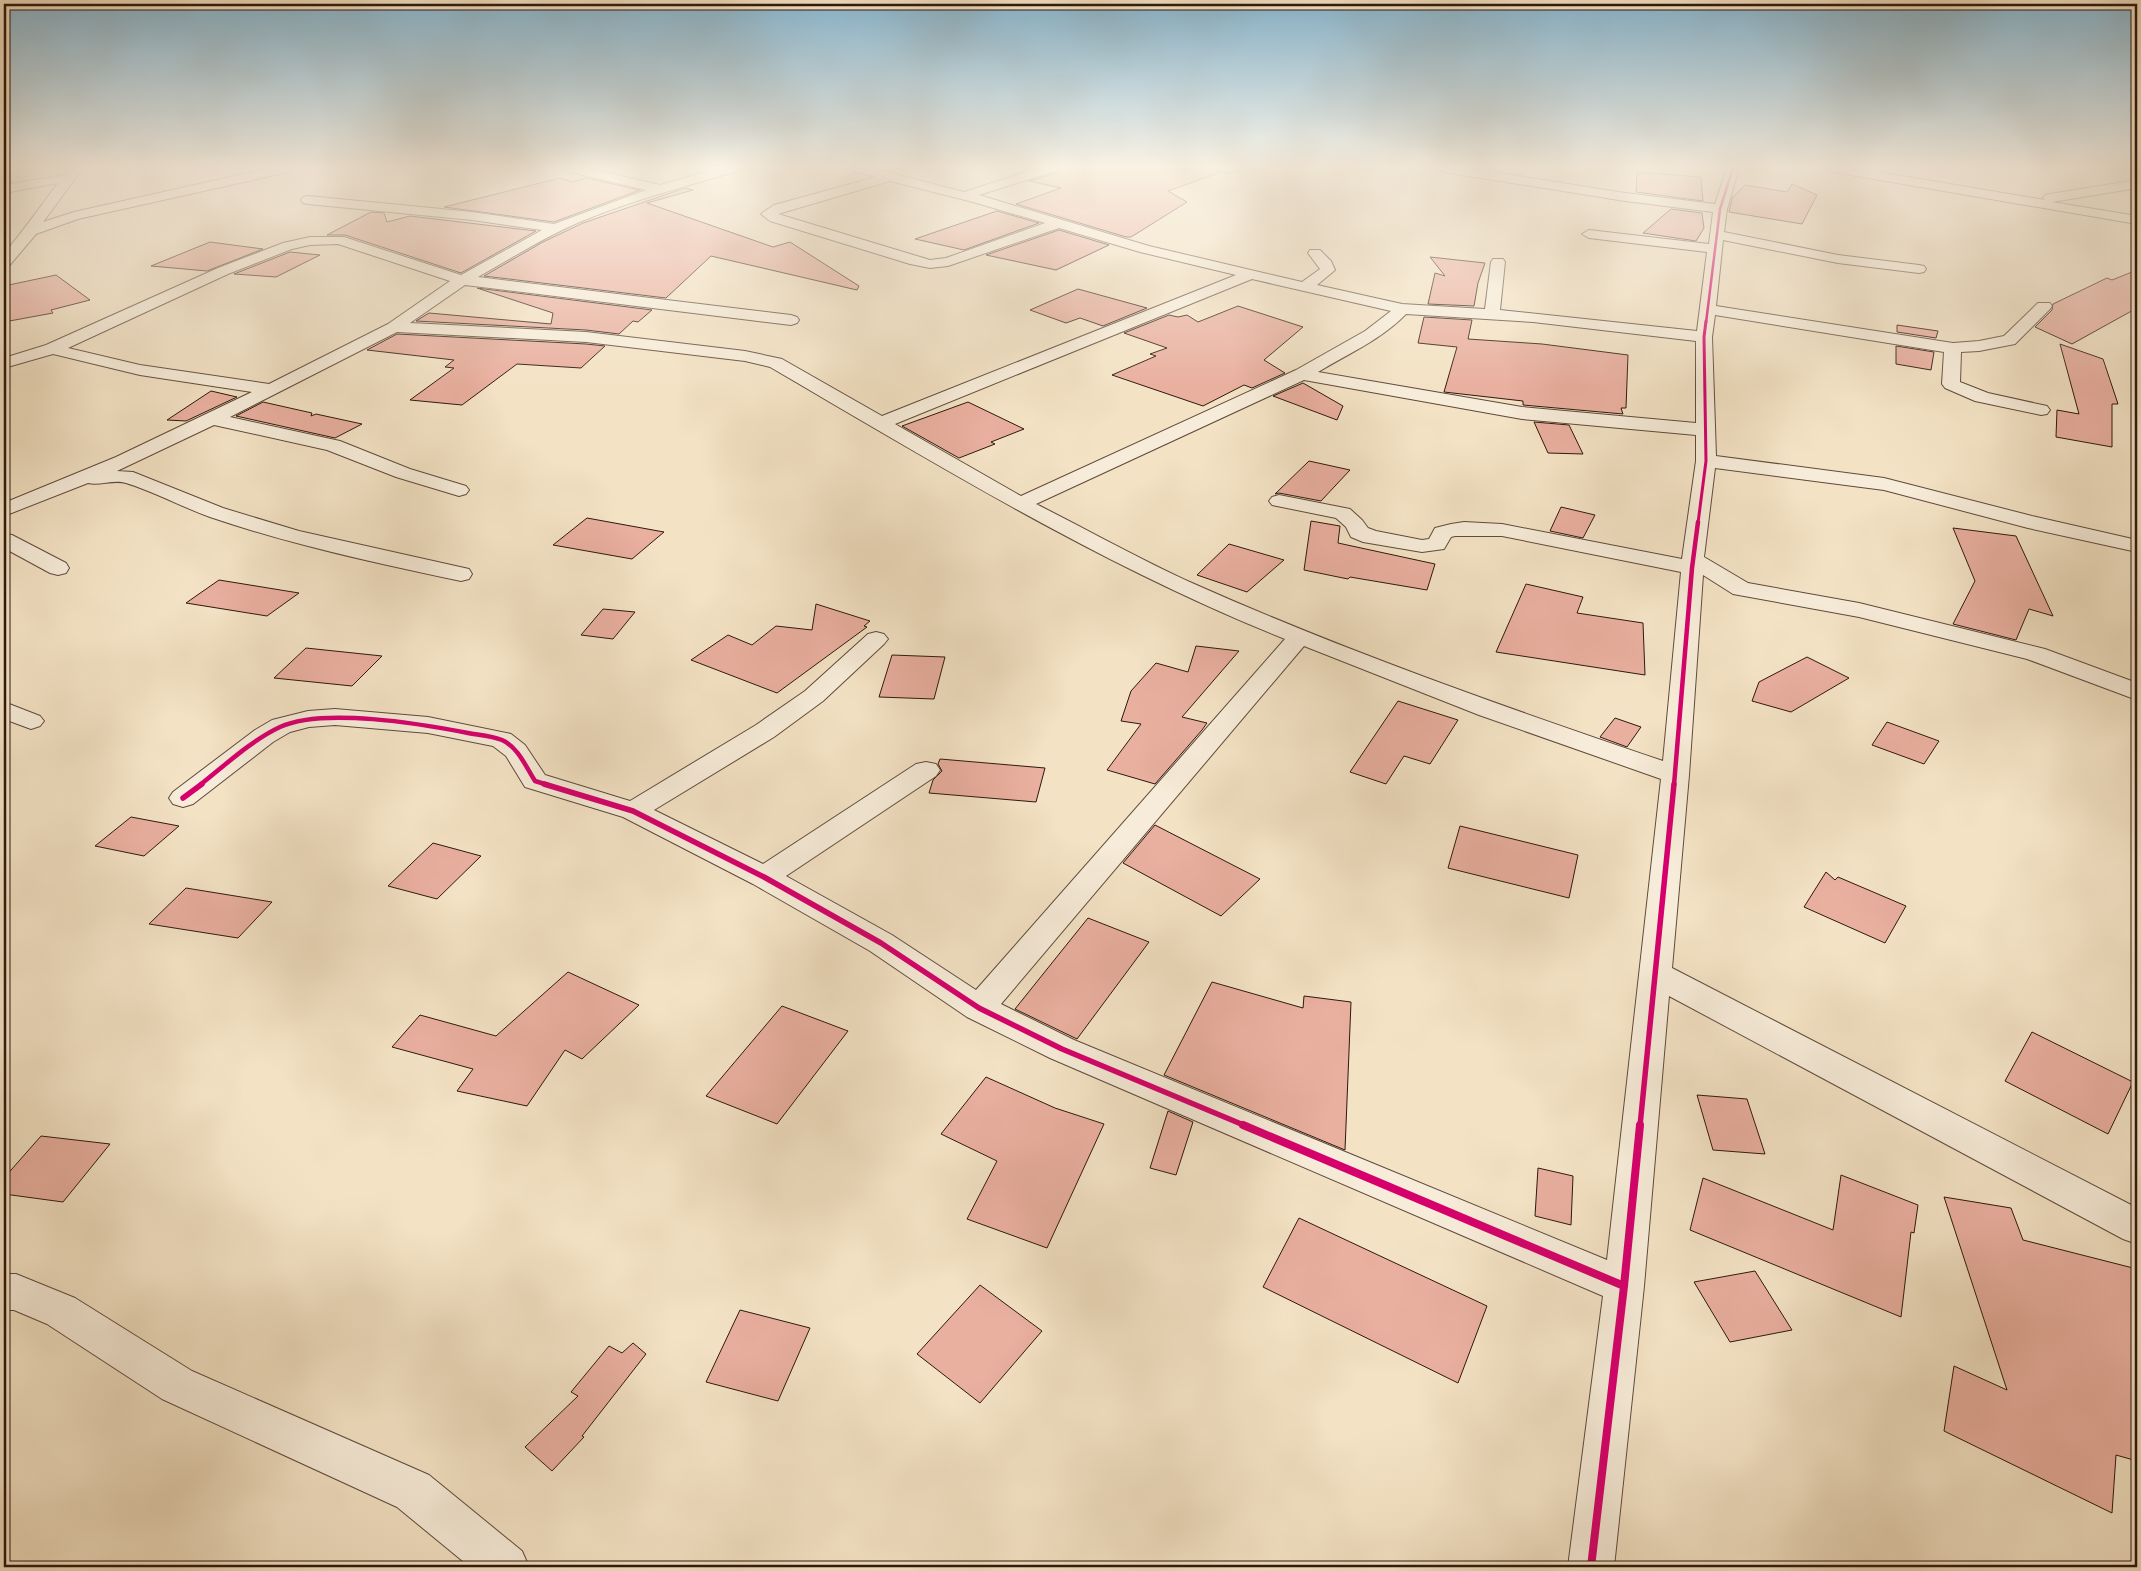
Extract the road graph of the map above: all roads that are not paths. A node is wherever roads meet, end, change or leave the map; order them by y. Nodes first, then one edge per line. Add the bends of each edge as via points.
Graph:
1 (23, 241) edge
2 (316, 241) edge
3 (343, 241) edge
4 (532, 241) edge
5 (851, 241) edge
6 (1007, 241) edge
7 (1118, 241) edge
8 (1716, 241) edge
9 (1762, 241) edge
10 (1314, 253) dead end
11 (1498, 262) dead end
12 (4, 263) edge
13 (1919, 269) dead end
14 (1252, 274) junction
15 (462, 280) junction
16 (1305, 287) junction
17 (2044, 306) dead end
18 (1402, 308) junction
19 (1492, 315) junction
20 (791, 320) dead end
21 (1706, 323) junction
22 (394, 327) junction
23 (1953, 348) junction
24 (52, 349) junction
25 (4, 363) edge
26 (1302, 374) junction
27 (269, 389) junction
28 (2041, 410) dead end
29 (212, 419) junction
30 (882, 423) junction
31 (1706, 430) junction
32 (1706, 462) junction
33 (125, 469) junction
34 (459, 490) dead end
35 (1278, 501) dead end
36 (1020, 504) junction
37 (4, 510) edge
38 (4, 540) edge
39 (2137, 546) edge
40 (1693, 564) junction
41 (58, 568) dead end
42 (461, 574) dead end
43 (1741, 589) junction
44 (1690, 600) junction
45 (1300, 636) junction
46 (876, 639) dead end
47 (2137, 692) edge
48 (4, 710) edge
49 (31, 721) dead end
50 (926, 770) dead end
51 (1675, 775) junction
52 (183, 798) dead end
53 (633, 811) junction
54 (764, 877) junction
55 (1656, 974) junction
56 (979, 1008) junction
57 (2137, 1228) edge
58 (1624, 1286) junction
59 (4, 1292) edge
60 (506, 1567) edge
61 (1591, 1567) edge

1 - 12 street
2 - 24 street via 288,246 223,271
3 - 15 street
4 - 15 street
5 - 6 street via 930,264 948,262
7 - 14 street
8 - 21 street
9 - 13 street via 1838,259
10 - 16 street via 1328,270
11 - 19 street
14 - 16 street
14 - 30 street
15 - 20 street
15 - 22 street
16 - 18 street
17 - 23 street via 2009,340
18 - 19 street
18 - 26 street via 1371,334
19 - 21 street via 1617,326
21 - 23 street
21 - 31 street
22 - 27 street
22 - 30 street via 586,337 757,358 783,366
23 - 28 street via 1951,384 1970,393
24 - 25 street
24 - 27 street via 140,370
26 - 31 street via 1522,413
26 - 36 street
27 - 29 street
29 - 33 street
29 - 34 street via 333,445
30 - 36 street
31 - 32 street
32 - 39 street via 1795,470 1884,484 2028,522
32 - 40 street
33 - 37 street via 85,478
33 - 42 street via 216,512 292,536
35 - 40 street via 1343,513 1363,535 1422,546 1436,544 1443,533 1451,530 1502,530
36 - 45 street via 1182,587
38 - 41 street
40 - 43 street
40 - 44 street
43 - 44 street
43 - 47 street via 1859,610 2036,654
44 - 51 street
45 - 51 street via 1488,710
45 - 56 street
46 - 53 street via 814,696 772,726
48 - 49 street
50 - 54 street
51 - 55 street
52 - 53 street via 281,726 335,717 428,724 502,740 516,750 535,781
53 - 54 street
54 - 56 street via 881,943
55 - 57 street
55 - 58 street
56 - 58 street via 1062,1050
58 - 61 street
59 - 60 street via 16,1292 60,1311 177,1384 413,1491

